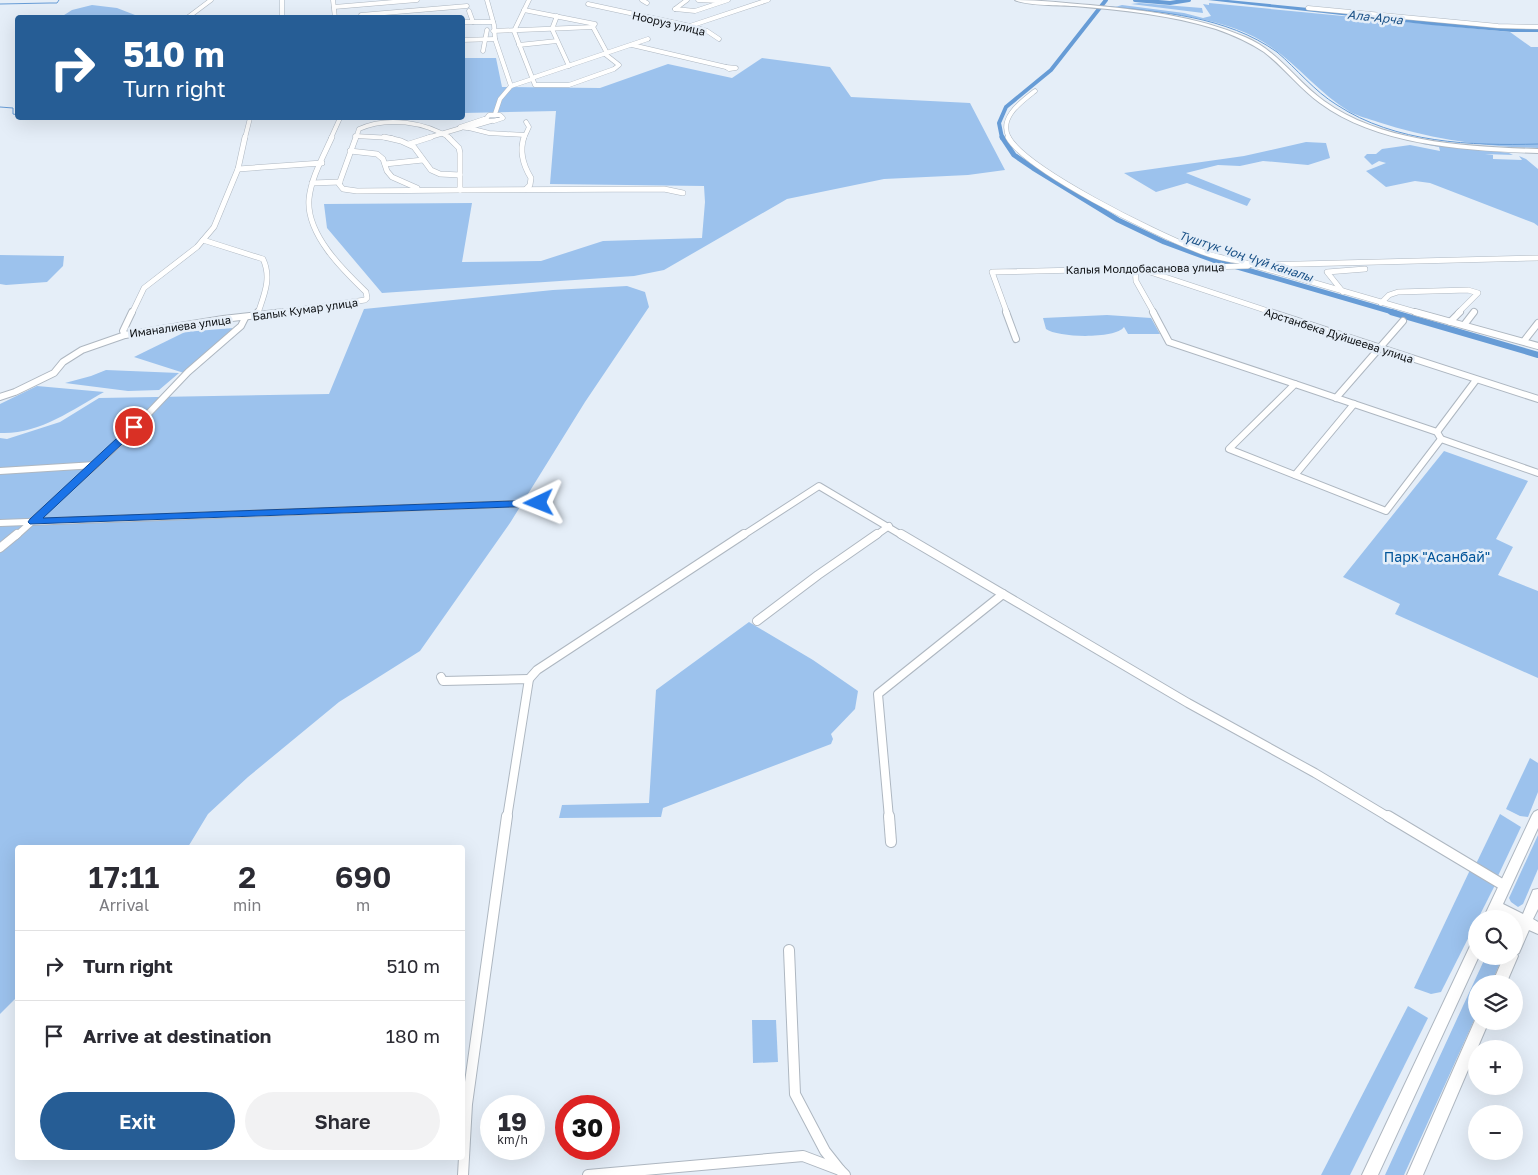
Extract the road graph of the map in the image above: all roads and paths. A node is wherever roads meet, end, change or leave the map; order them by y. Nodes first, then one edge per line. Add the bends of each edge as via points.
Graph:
1 (211, 0) edge
2 (282, 0) edge
3 (333, 0) edge
4 (416, 0) edge
5 (465, 0) edge
6 (487, 0) edge
7 (529, 0) edge
8 (596, 0) edge
9 (642, 0) edge
10 (687, 0) edge
11 (698, 0) edge
12 (727, 0) edge
13 (768, 0) edge
14 (1017, 0) edge
15 (647, 4) dead end
16 (359, 5) junction
17 (334, 7) junction
18 (1308, 8) dead end
19 (469, 9) junction
20 (524, 10) junction
21 (191, 15) edge
22 (282, 15) edge
23 (335, 15) edge
24 (362, 15) edge
25 (377, 15) edge
26 (557, 16) junction
27 (465, 22) edge
28 (473, 22) junction
29 (493, 22) junction
30 (690, 26) junction
31 (594, 27) junction
32 (1538, 27) edge
33 (552, 29) junction
34 (487, 30) dead end
35 (514, 30) junction
36 (493, 31) junction
37 (495, 39) junction
38 (648, 39) dead end
39 (719, 39) dead end
40 (465, 40) edge
41 (484, 40) junction
42 (557, 41) junction
43 (519, 44) junction
44 (632, 45) junction
45 (483, 51) dead end
46 (606, 53) junction
47 (568, 66) junction
48 (726, 67) dead end
49 (532, 79) junction
50 (511, 86) junction
51 (1035, 91) dead end
52 (495, 114) junction
53 (484, 119) junction
54 (250, 120) edge
55 (339, 120) edge
56 (491, 121) junction
57 (526, 122) dead end
58 (461, 128) junction
59 (469, 128) junction
60 (442, 133) junction
61 (525, 134) junction
62 (356, 136) junction
63 (409, 144) junction
64 (350, 151) junction
65 (1538, 151) edge
66 (423, 160) junction
67 (322, 163) junction
68 (385, 164) junction
69 (238, 169) junction
70 (460, 175) junction
71 (340, 182) junction
72 (312, 184) junction
73 (404, 184) junction
74 (526, 189) junction
75 (430, 190) junction
76 (372, 191) junction
77 (460, 191) junction
78 (683, 193) dead end
79 (204, 240) junction
80 (1538, 258) edge
81 (1254, 266) junction
82 (1138, 268) junction
83 (1365, 269) dead end
84 (1345, 293) junction
85 (1381, 303) junction
86 (1474, 312) dead end
87 (257, 316) junction
88 (245, 318) junction
89 (1403, 321) dead end
90 (1450, 322) junction
91 (1538, 323) edge
92 (1464, 325) junction
93 (125, 335) junction
94 (1016, 339) dead end
95 (1524, 341) junction
96 (1538, 346) edge
97 (1380, 349) junction
98 (1476, 380) junction
99 (1295, 384) junction
100 (0, 397) edge
101 (1336, 398) junction
102 (1538, 399) edge
103 (1354, 404) junction
104 (1439, 436) junction
105 (96, 465) junction
106 (0, 470) edge
107 (1538, 473) edge
108 (1295, 475) junction
109 (539, 503) dead end
110 (33, 522) junction
111 (0, 523) edge
112 (889, 526) junction
113 (0, 548) edge
114 (1003, 594) junction
115 (757, 622) dead end
116 (442, 677) dead end
117 (528, 679) junction
118 (1538, 815) edge
119 (891, 842) dead end
120 (1505, 886) junction
121 (1538, 894) edge
122 (1495, 906) junction
123 (1493, 910) edge
124 (1532, 925) edge
125 (1523, 937) edge
126 (789, 950) dead end
127 (1468, 965) edge
128 (1478, 1030) edge
129 (465, 1140) edge
130 (464, 1160) edge
131 (843, 1173) edge
132 (463, 1175) edge
133 (588, 1175) edge
134 (1370, 1175) edge
135 (1415, 1175) edge

1 - 21 street
2 - 22 street
3 - 17 street
4 - 16 street
5 - 19 street
6 - 29 street
7 - 20 street
8 - 30 street, Нооруз улица via 588,4
9 - 15 street
10 - 12 street via 675,9 695,11
11 - 12 street
13 - 30 street
14 - 65 main road via 1189,21 1243,38 1269,53 1329,107 1370,126 1456,146
16 - 17 street
16 - 24 street
17 - 23 street
18 - 32 street via 1495,26
19 - 25 street
19 - 28 street
20 - 26 street
20 - 35 street
26 - 31 street via 595,24
26 - 33 street
27 - 28 street
28 - 29 street
29 - 36 street
30 - 39 street, Нооруз улица
31 - 33 street
31 - 46 street
33 - 35 street
33 - 42 street
34 - 41 street
35 - 36 street
35 - 43 street
36 - 37 street
37 - 41 street
37 - 50 street
38 - 44 street
40 - 41 street
41 - 45 street
42 - 43 street
42 - 47 street
43 - 49 street
44 - 46 street
44 - 48 street
46 - 47 street
46 - 49 street via 619,65 569,85 535,86
47 - 49 street
49 - 50 street
50 - 52 street via 500,99
51 - 81 street via 1014,108 1007,121 1007,137 1016,149 1060,180 1142,225 1200,251
52 - 53 street
52 - 56 street via 503,118
53 - 56 street
53 - 58 street
54 - 69 street, Иманалиева улица
55 - 67 street, Балык Кумар улица
56 - 59 street
57 - 61 street via 529,127
58 - 59 street
58 - 60 street
59 - 61 street via 489,133
60 - 62 street via 415,125 384,122 364,125
60 - 63 street
60 - 70 street via 458,148
61 - 74 street via 523,166 531,178
62 - 63 street via 382,137
62 - 64 street
63 - 66 street via 418,150
64 - 68 street via 374,153 381,156
64 - 71 street
66 - 68 street
66 - 70 street via 430,170
67 - 69 street
67 - 72 street, Балык Кумар улица
68 - 73 street via 390,175
69 - 79 street, Иманалиева улица via 220,216
70 - 77 street
71 - 72 street
71 - 76 street via 340,187 347,190
72 - 87 street, Балык Кумар улица via 308,204 316,229 336,263 366,292 367,298 362,302
73 - 75 street
73 - 76 street
74 - 77 street
74 - 78 street via 664,189
75 - 76 street
75 - 77 street
79 - 87 street via 263,259 268,288
79 - 93 street, Иманалиева улица via 144,288 123,331
80 - 81 street, Калыя Молдобасанова улица
81 - 82 street, Калыя Молдобасанова улица
81 - 84 street
82 - 94 street, Калыя Молдобасанова улица via 992,272
82 - 97 street, Арстанбека Дуйшеева улица
82 - 99 street via 1136,281 1169,342
83 - 84 street via 1327,272
84 - 85 street
85 - 90 street
85 - 90 street via 1398,292 1468,290 1478,293
86 - 92 street
87 - 88 street, Балык Кумар улица
88 - 93 street, Иманалиева улица
88 - 105 street via 241,326 188,372
89 - 97 street
90 - 92 street
91 - 95 street
92 - 95 street
93 - 100 street via 82,350 63,362 54,373
95 - 96 street
97 - 98 street, Арстанбека Дуйшеева улица
97 - 101 street
98 - 102 street, Арстанбека Дуйшеева улица
98 - 104 street
99 - 101 street
99 - 108 street via 1229,449
101 - 103 street
103 - 104 street
103 - 108 street
104 - 107 street
104 - 108 street via 1386,511
105 - 106 street
105 - 110 street
109 - 110 street
110 - 111 street
110 - 113 street
112 - 114 street
112 - 115 street
112 - 117 street via 819,486 536,670
114 - 119 street via 878,694
114 - 120 street
116 - 117 street via 443,681
117 - 129 street via 467,1104
118 - 120 main road
120 - 122 main road
121 - 124 main road
122 - 123 main road
122 - 124 main road
124 - 125 main road
126 - 131 street via 796,1094 826,1151
127 - 134 main road
128 - 135 main road
130 - 132 street
131 - 133 street via 803,1156

